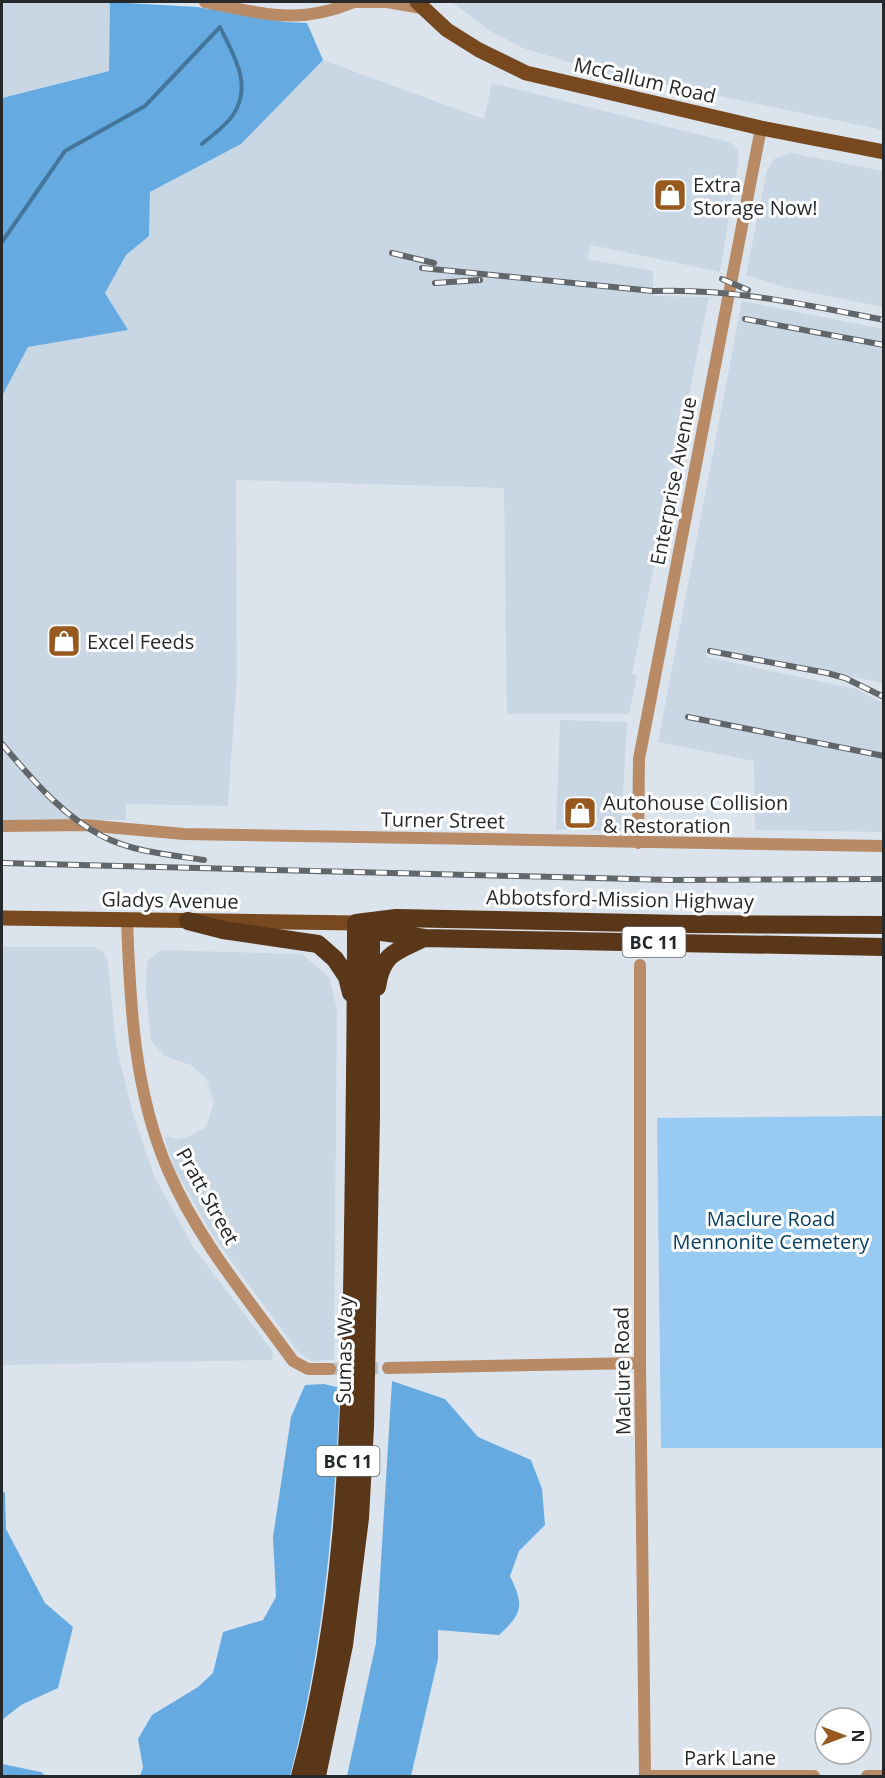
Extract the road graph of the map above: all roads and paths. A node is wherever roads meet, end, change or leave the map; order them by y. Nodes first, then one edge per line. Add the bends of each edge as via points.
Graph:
1 (204, 2) edge
2 (354, 2) edge
3 (419, 5) edge
4 (761, 128) junction
5 (884, 152) edge
6 (2, 826) edge
7 (638, 843) junction
8 (884, 846) edge
9 (2, 918) edge
10 (127, 920) junction
11 (188, 921) junction
12 (884, 925) edge
13 (363, 926) junction
14 (425, 938) junction
15 (884, 946) edge
16 (640, 965) dead end
17 (364, 1084) junction
18 (640, 1363) junction
19 (388, 1368) tunnel mouth
20 (330, 1369) tunnel mouth
21 (300, 1776) edge
22 (317, 1776) edge
23 (645, 1776) edge
24 (814, 1776) edge
25 (867, 1776) edge
26 (884, 1776) edge

1 - 2 street via 304,17 328,13
2 - 3 street
3 - 4 main road, McCallum Road via 447,30 526,73
4 - 5 main road, McCallum Road
4 - 7 street, Enterprise Avenue via 639,759
6 - 7 street, Turner Street via 84,825 184,834
7 - 8 street, Turner Street
9 - 10 main road, Gladys Avenue
10 - 11 main road, Gladys Avenue
10 - 20 street, Pratt Street via 134,1041 150,1122 168,1171 206,1241 293,1361 308,1369
11 - 13 main road, Gladys Avenue
11 - 17 highway via 311,942 335,959 351,990
12 - 13 highway, Abbotsford-Mission Highway / BC 11 via 396,918
13 - 14 highway, BC 11
13 - 17 highway, Sumas Way / BC 11
14 - 15 highway, BC 11
14 - 17 highway via 396,950 382,965 377,984 375,1060
16 - 18 street, Maclure Road
17 - 21 highway, Sumas Way / BC 11 via 345,1515 329,1642
17 - 22 highway, Sumas Way / BC 11 via 365,1427 360,1518 344,1645
18 - 19 street
18 - 23 street, Maclure Road
23 - 24 street, Park Lane
25 - 26 street

